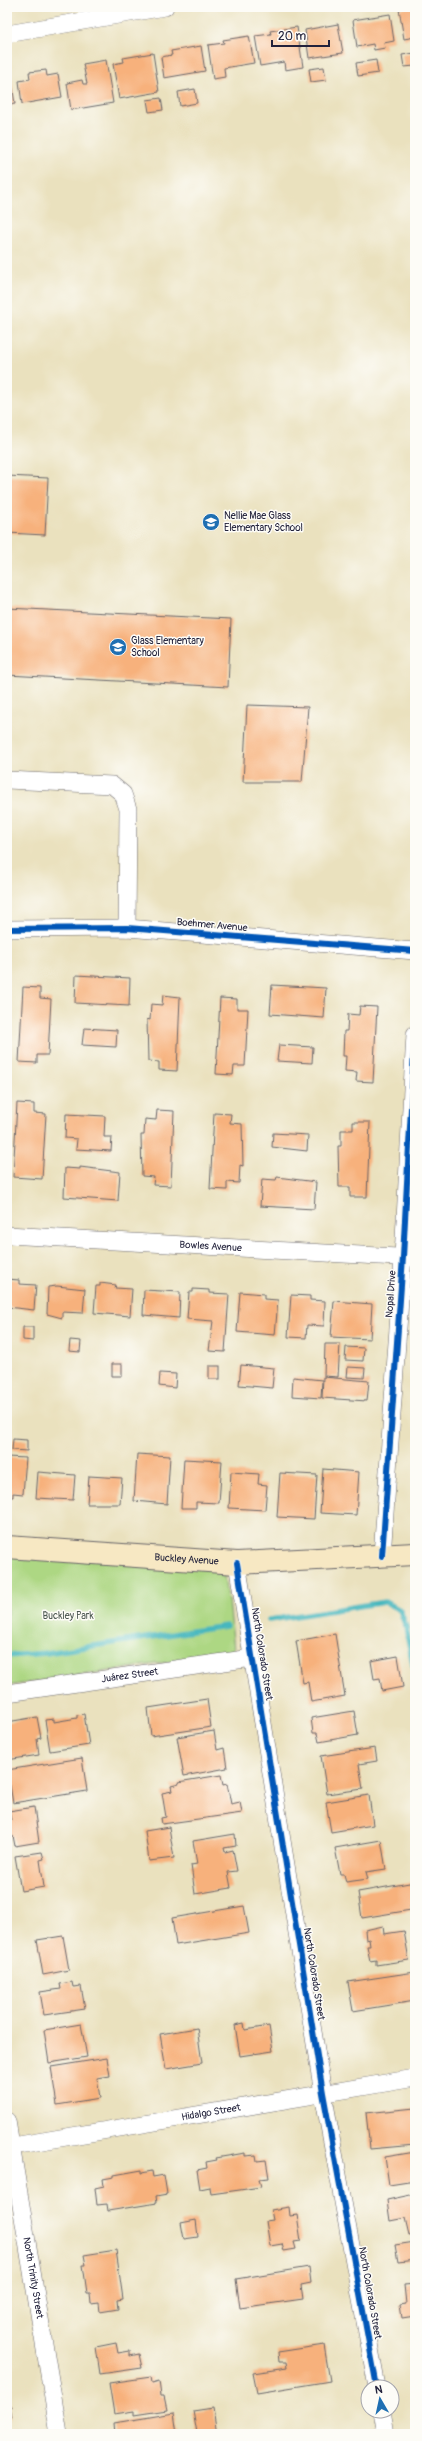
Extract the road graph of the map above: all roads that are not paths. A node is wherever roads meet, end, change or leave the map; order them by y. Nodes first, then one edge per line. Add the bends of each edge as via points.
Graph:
1 (165, 7) edge
2 (7, 34) edge
3 (7, 780) edge
4 (127, 928) junction
5 (7, 929) edge
6 (415, 951) edge
7 (415, 1034) edge
8 (7, 1235) edge
9 (409, 1258) edge
10 (7, 1547) edge
11 (415, 1554) edge
12 (382, 1556) junction
13 (237, 1563) junction
14 (252, 1658) junction
15 (7, 1693) edge
16 (415, 2078) edge
17 (323, 2093) junction
18 (7, 2121) edge
19 (9, 2146) edge
20 (376, 2379) edge
21 (383, 2419) edge
22 (59, 2434) edge
23 (386, 2434) edge

1 - 2 street
3 - 4 street via 112,785 123,794 128,809
4 - 5 street, Boehmer Avenue
4 - 6 street, Boehmer Avenue
7 - 9 street, Nopal Drive
8 - 9 street, Bowles Avenue
9 - 12 street, Nopal Drive
10 - 13 street, Buckley Avenue
11 - 12 street, Buckley Avenue
12 - 13 street, Buckley Avenue
13 - 14 street, North Colorado Street
14 - 15 street, Juárez Street
14 - 17 street, North Colorado Street
16 - 17 street, Hidalgo Street
17 - 19 street, Hidalgo Street
17 - 20 street, North Colorado Street
18 - 19 street, North Trinity Street
19 - 22 street, North Trinity Street
21 - 23 street

